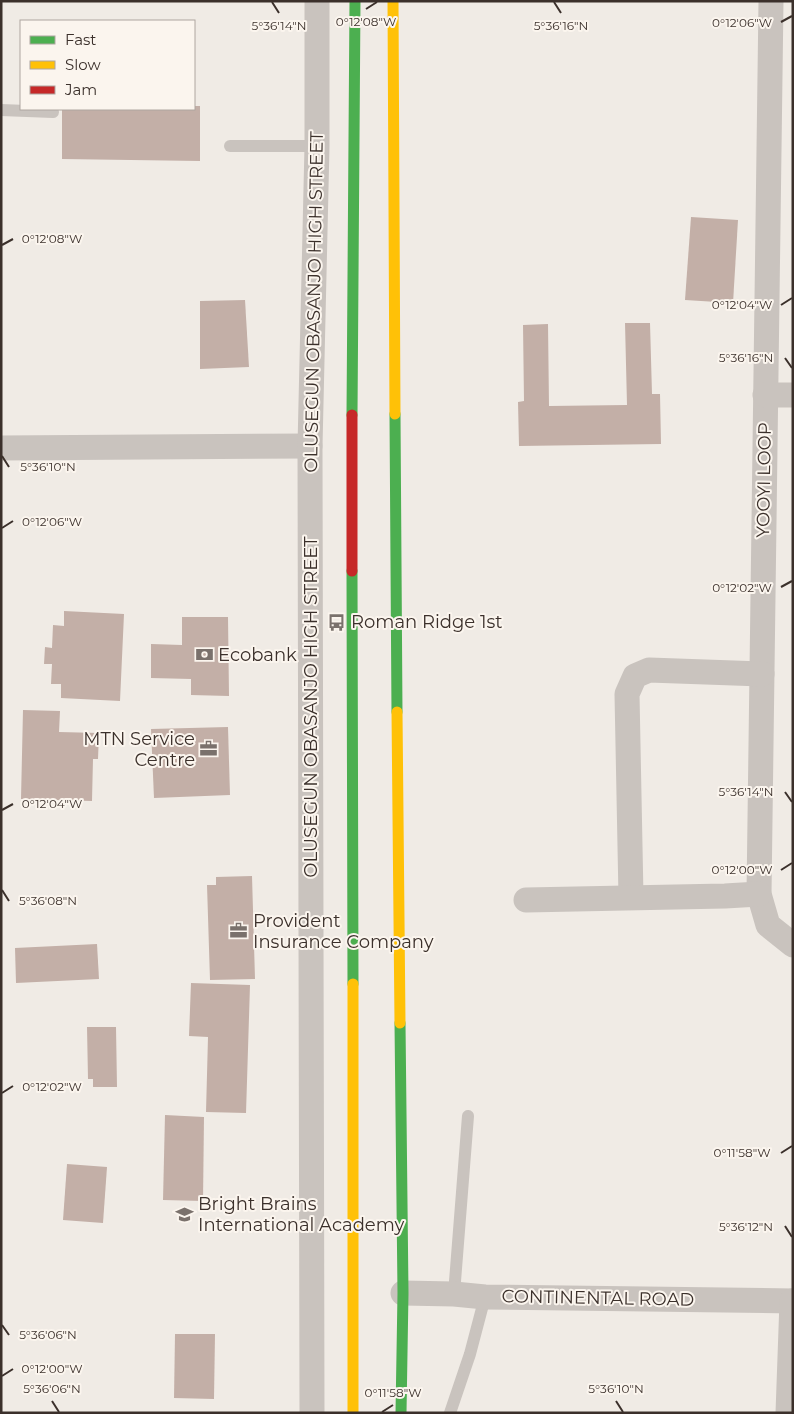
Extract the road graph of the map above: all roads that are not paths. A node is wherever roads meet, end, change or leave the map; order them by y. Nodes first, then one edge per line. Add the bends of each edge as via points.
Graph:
1 (317, 1) edge
2 (355, 1) edge
3 (393, 1) edge
4 (772, 1) edge
5 (1, 110) edge
6 (53, 112) dead end
7 (230, 146) dead end
8 (317, 146) junction
9 (766, 395) junction
10 (793, 395) edge
11 (310, 446) junction
12 (1, 448) edge
13 (762, 674) junction
14 (759, 894) junction
15 (631, 897) junction
16 (526, 900) dead end
17 (793, 945) edge
18 (468, 1116) dead end
19 (403, 1293) junction
20 (454, 1294) junction
21 (485, 1297) junction
22 (792, 1301) edge
23 (312, 1413) edge
24 (353, 1413) edge
25 (401, 1413) edge
26 (450, 1413) edge
27 (788, 1413) edge

1 - 8 street, OLUSEGUN OBASANJO HIGH STREET
2 - 24 main road, OLUSEGUN OBASANJO HIGH STREET
3 - 19 main road
4 - 9 street, YOOYI LOOP
5 - 6 lane
7 - 8 lane
8 - 11 street, OLUSEGUN OBASANJO HIGH STREET
9 - 10 street
9 - 13 street, YOOYI LOOP
11 - 12 street
11 - 23 street, OLUSEGUN OBASANJO HIGH STREET
13 - 14 street, YOOYI LOOP
13 - 15 street via 650,670 635,676 627,694
14 - 15 street
14 - 17 street, YOOYI LOOP via 768,925
15 - 16 street
18 - 20 lane
19 - 20 street, CONTINENTAL ROAD
19 - 25 main road
20 - 21 street, CONTINENTAL ROAD
21 - 22 street, CONTINENTAL ROAD
21 - 26 lane
22 - 27 street

